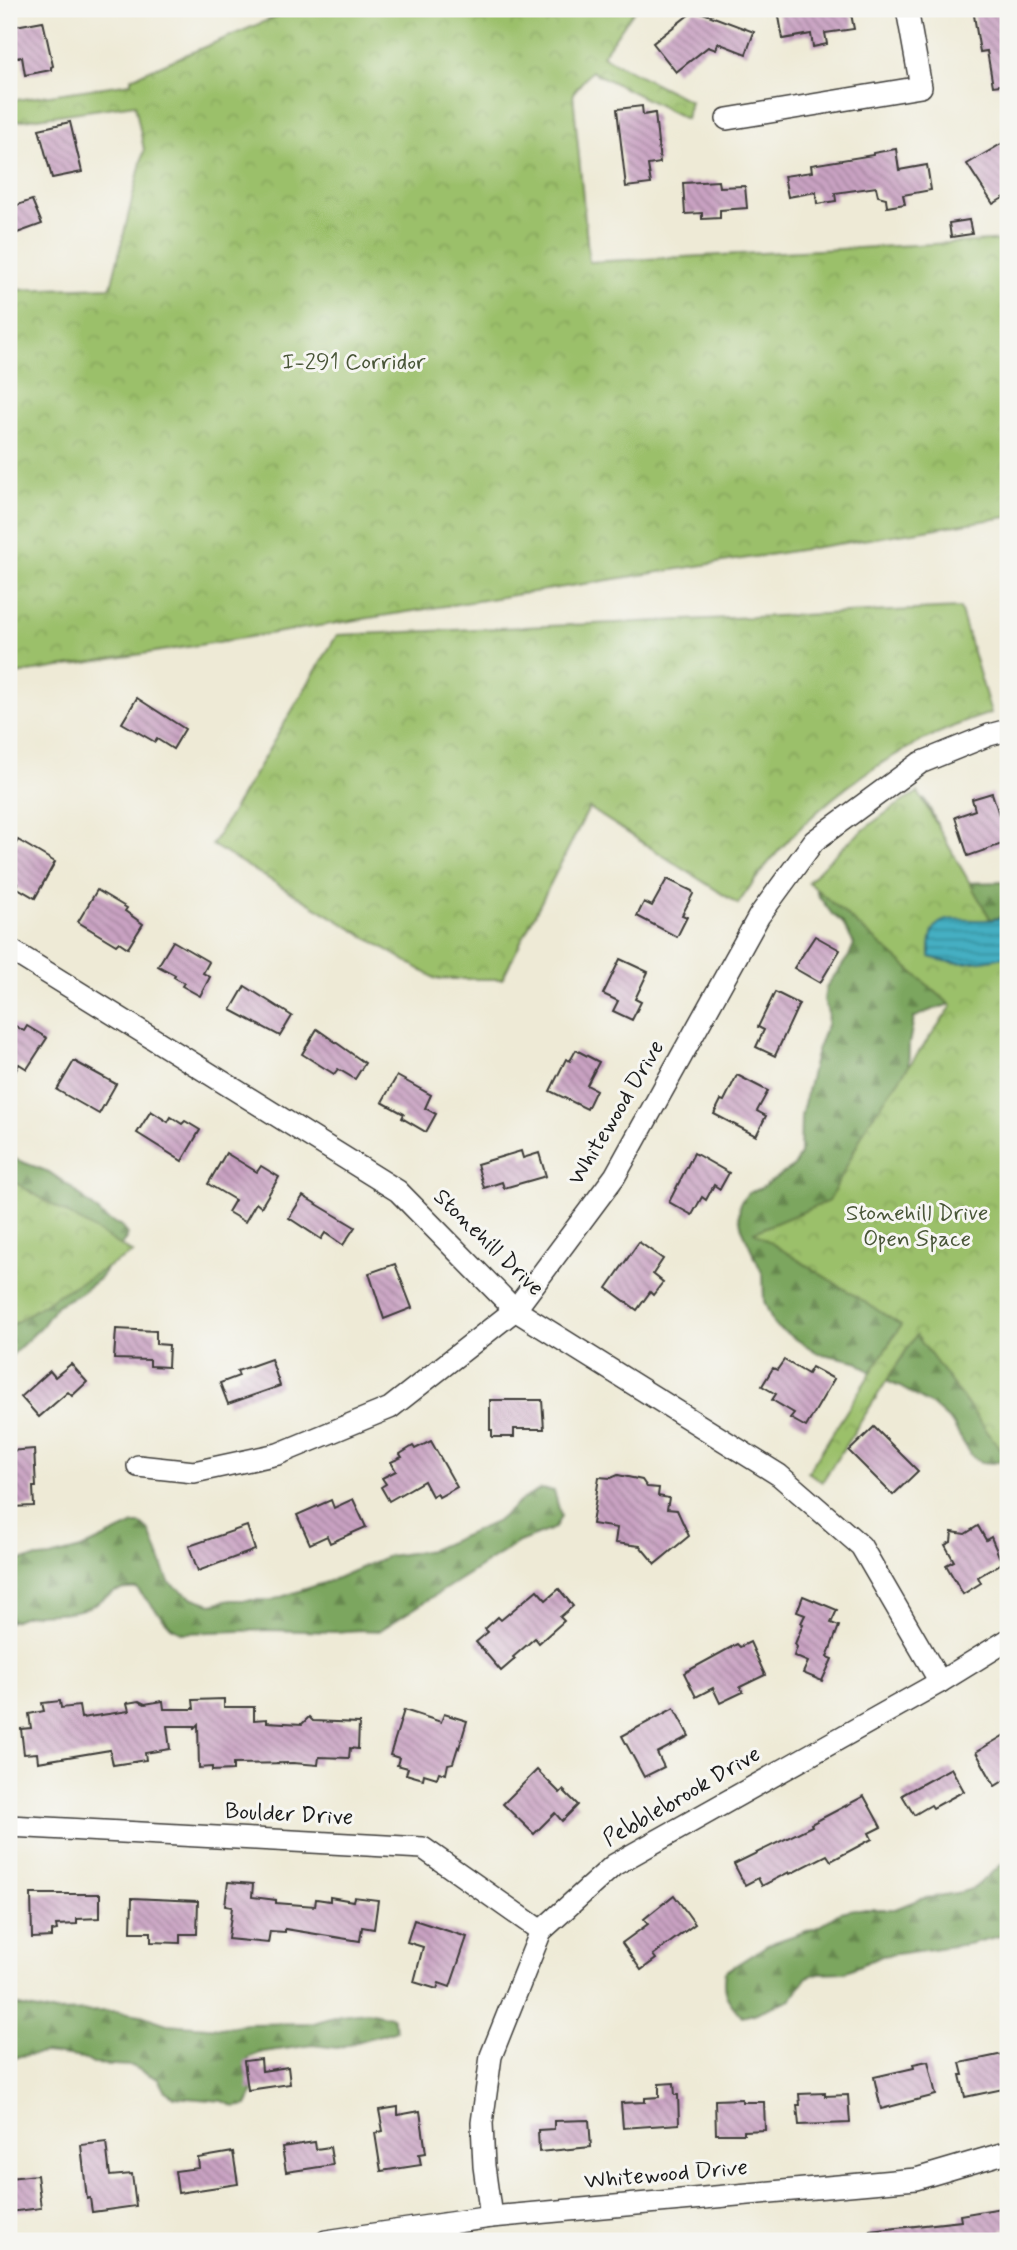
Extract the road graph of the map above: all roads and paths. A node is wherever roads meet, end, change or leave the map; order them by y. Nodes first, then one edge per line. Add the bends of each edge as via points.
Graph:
1 (907, 9) edge
2 (727, 119) dead end
3 (1008, 730) edge
4 (9, 949) edge
5 (515, 1310) junction
6 (138, 1466) dead end
7 (1008, 1640) edge
8 (940, 1682) junction
9 (9, 1826) edge
10 (541, 1931) junction
11 (1008, 2152) edge
12 (491, 2217) junction
13 (326, 2241) edge

1 - 2 street via 920,87
3 - 5 street, Whitewood Drive via 920,763 814,841 759,916 615,1176
4 - 5 street, Stonehill Drive via 398,1191
5 - 6 street, Whitewood Drive via 390,1408 366,1418 278,1454 218,1467 194,1472
5 - 8 street, Stonehill Drive via 779,1475 861,1546
7 - 8 street, Pebblebrook Drive
8 - 10 street, Pebblebrook Drive via 614,1865
9 - 10 street, Boulder Drive via 423,1848
10 - 12 street, Pebblebrook Drive via 491,2056 482,2123
11 - 12 street, Whitewood Drive via 916,2179
12 - 13 street, Whitewood Drive

